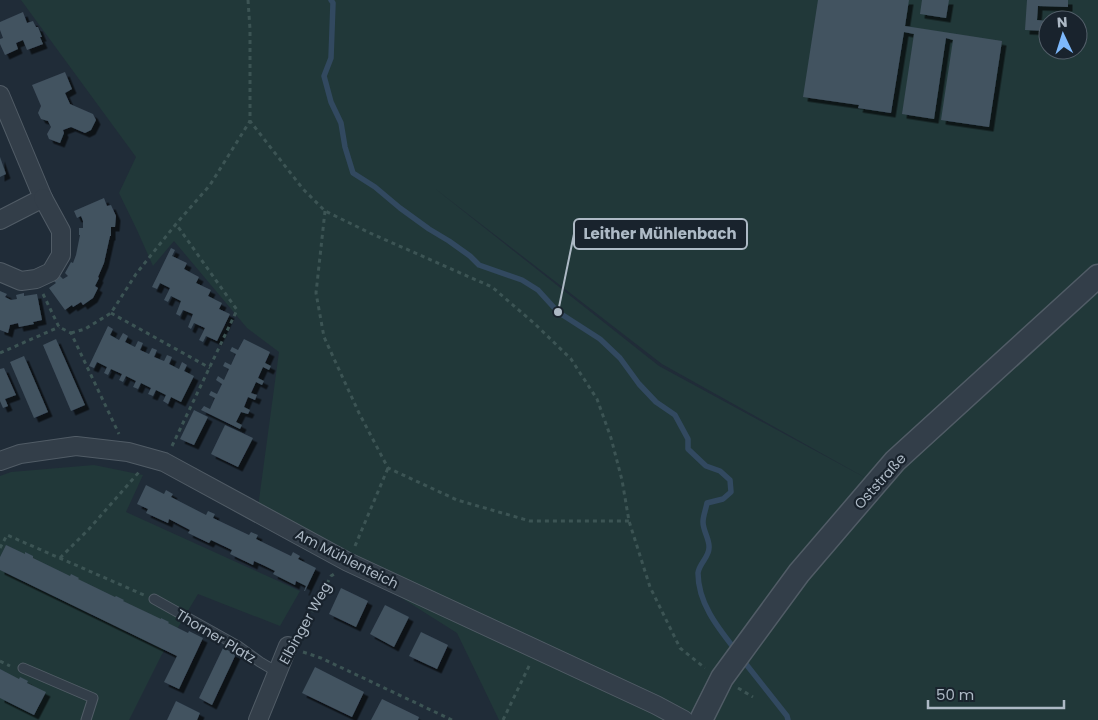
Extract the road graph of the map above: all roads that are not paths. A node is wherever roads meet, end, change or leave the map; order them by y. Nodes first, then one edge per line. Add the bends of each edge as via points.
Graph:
1 (0, 95) edge
2 (43, 198) junction
3 (0, 220) edge
4 (0, 272) edge
5 (1098, 276) edge
6 (0, 461) edge
7 (154, 599) road end
8 (288, 646) road end
9 (23, 668) dead end
10 (277, 672) junction
11 (259, 719) edge
12 (86, 720) edge
13 (684, 720) edge
14 (701, 720) edge

1 - 2 street
2 - 3 street
2 - 4 street via 61,231 61,255 51,272 36,278 21,281
5 - 14 street, Oststraße via 895,461 799,573 722,678
6 - 13 street, Am Mühlenteich via 20,454 76,446 136,454 164,462 348,562
7 - 10 lane, Thorner Platz
8 - 10 street, Elbinger Weg
9 - 12 lane via 93,698
10 - 11 street, Elbinger Weg

